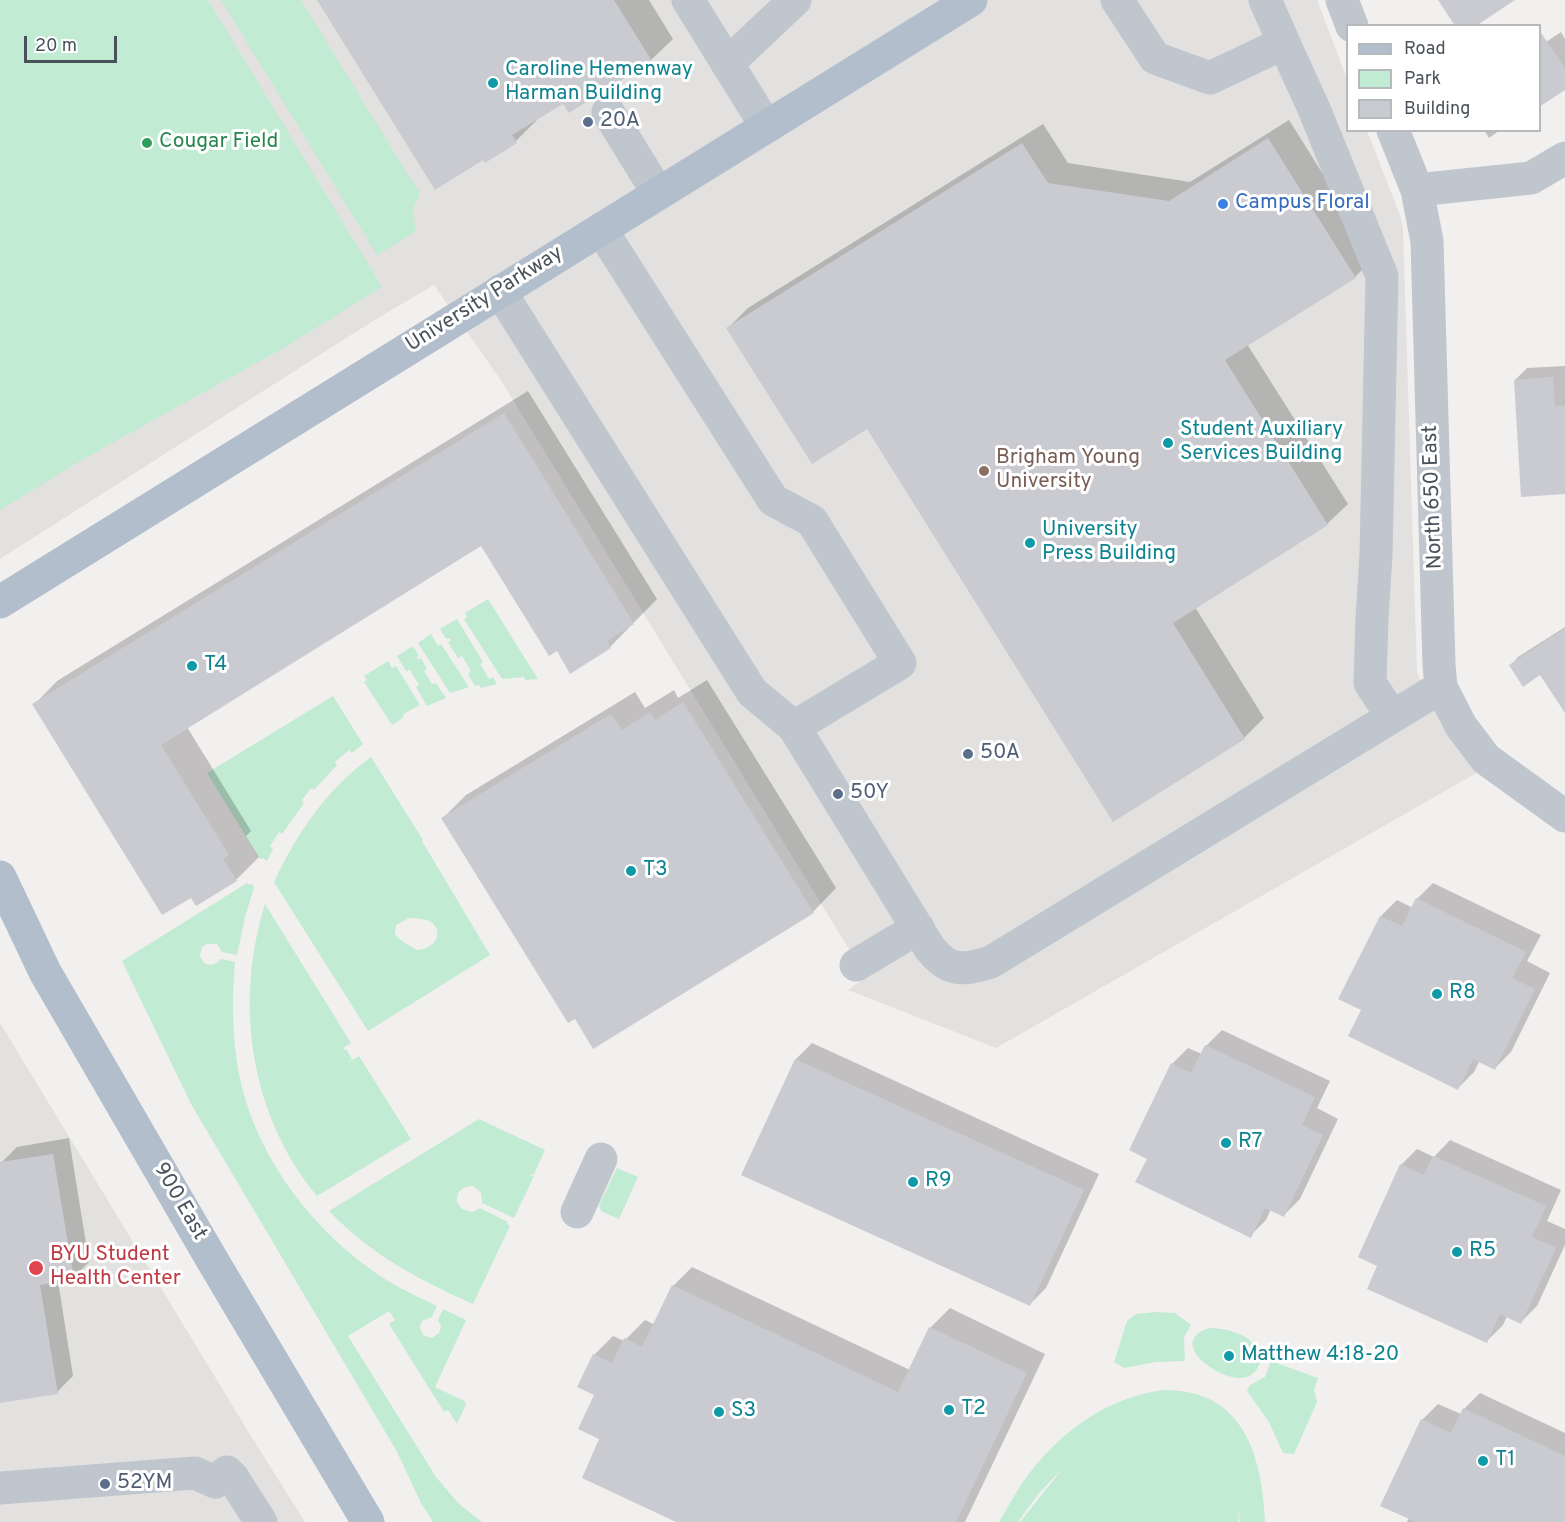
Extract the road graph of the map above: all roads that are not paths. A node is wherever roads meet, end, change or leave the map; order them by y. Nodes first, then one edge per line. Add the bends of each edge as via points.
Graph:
1 (688, 0) edge
2 (795, 0) edge
3 (971, 0) edge
4 (1117, 0) edge
5 (1265, 0) edge
6 (1342, 0) edge
7 (1351, 24) edge
8 (1284, 43) junction
9 (727, 64) junction
10 (608, 112) dead end
11 (766, 126) junction
12 (1394, 132) edge
13 (1565, 158) edge
14 (1417, 190) junction
15 (658, 193) junction
16 (601, 229) junction
17 (500, 291) junction
18 (0, 602) edge
19 (1441, 687) junction
20 (1391, 716) junction
21 (794, 727) junction
22 (1565, 816) edge
23 (0, 877) edge
24 (918, 928) junction
25 (856, 965) dead end
26 (601, 1159) dead end
27 (577, 1212) dead end
28 (0, 1488) edge
29 (261, 1522) edge
30 (368, 1522) edge

1 - 9 street
2 - 9 street
3 - 11 main road, University Parkway
4 - 8 street via 1155,58 1210,78
5 - 8 street
6 - 7 street
8 - 20 street via 1382,276 1370,683
9 - 11 street
10 - 15 street
11 - 15 main road, University Parkway
12 - 14 street, North 650 East
13 - 14 street via 1531,178
14 - 19 street, North 650 East via 1427,241
15 - 16 main road, University Parkway
16 - 17 main road, University Parkway
16 - 21 street via 773,500 812,521 900,663
17 - 18 main road, University Parkway
17 - 21 street via 752,692
19 - 20 street
19 - 22 street, North 650 East via 1461,726 1486,759
20 - 24 street via 991,962 954,968 936,955
21 - 24 street
23 - 30 main road, 900 East via 45,972
24 - 25 street
26 - 27 street
28 - 29 street via 195,1473 215,1482 227,1472

